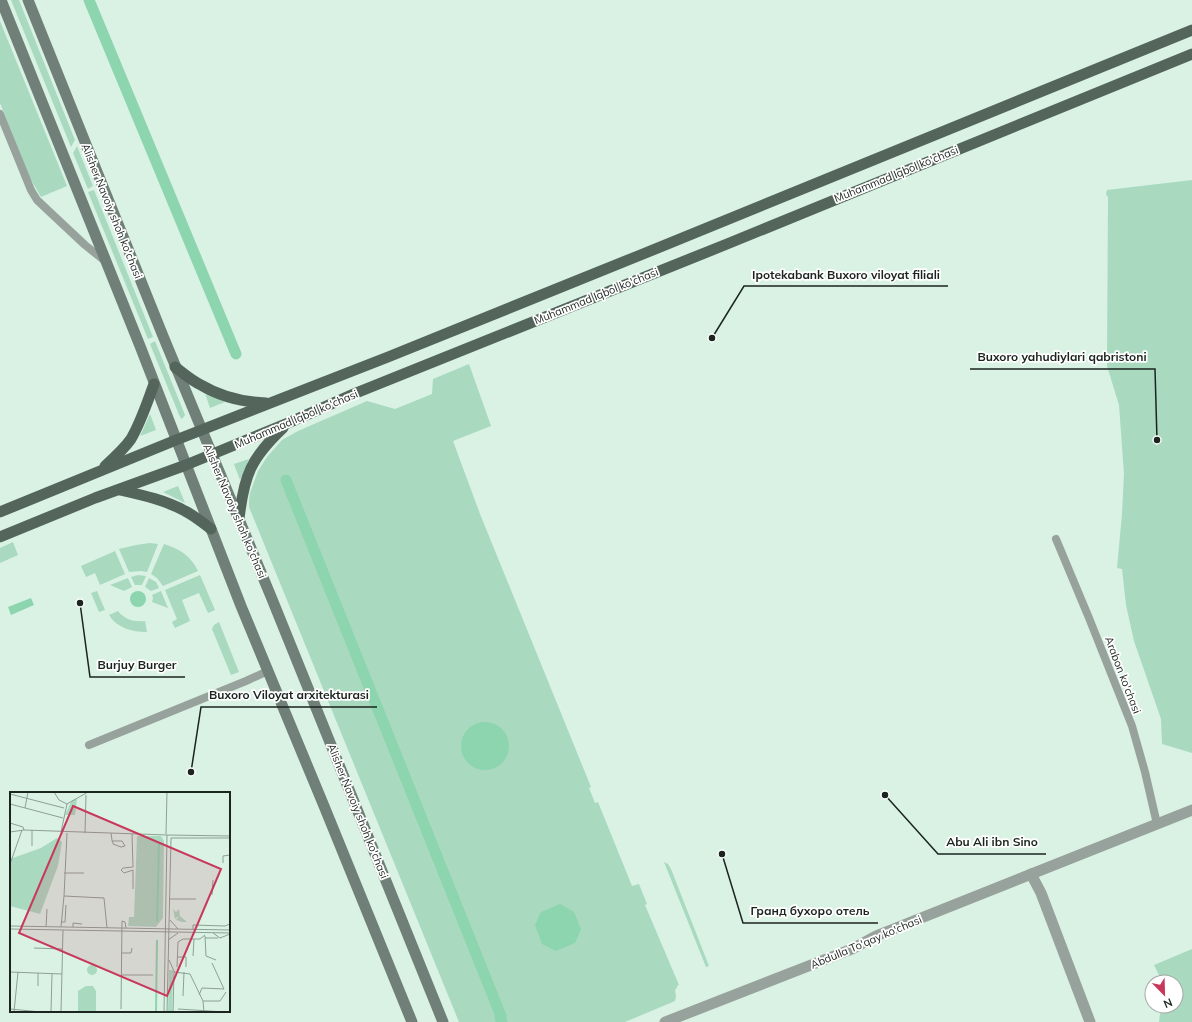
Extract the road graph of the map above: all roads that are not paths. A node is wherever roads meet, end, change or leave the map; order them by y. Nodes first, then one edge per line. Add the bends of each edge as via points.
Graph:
1 (1, 0) edge
2 (28, 0) edge
3 (1192, 30) edge
4 (1192, 54) edge
5 (0, 114) edge
6 (106, 261) junction
7 (175, 367) junction
8 (154, 384) junction
9 (271, 404) junction
10 (288, 423) junction
11 (202, 430) junction
12 (176, 440) junction
13 (212, 454) junction
14 (186, 465) junction
15 (98, 472) junction
16 (120, 490) junction
17 (0, 512) edge
18 (239, 519) junction
19 (211, 529) junction
20 (0, 538) edge
21 (1056, 538) dead end
22 (268, 670) junction
23 (89, 745) dead end
24 (1192, 810) edge
25 (1156, 824) junction
26 (1031, 874) junction
27 (412, 1022) edge
28 (443, 1022) edge
29 (665, 1022) edge
30 (1090, 1022) edge

1 - 6 main road
2 - 7 main road, Alisher Navoiy shoh ko'chasi
3 - 9 main road, Muhammad Iqbol ko'chasi
4 - 10 main road, Muhammad Iqbol ko'chasi via 356,393
5 - 6 street via 37,200
6 - 8 main road
7 - 9 main road via 200,385 228,398
7 - 11 main road, Alisher Navoiy shoh ko'chasi
8 - 12 main road
8 - 15 main road via 142,417 130,439
9 - 11 main road, Muhammad Iqbol ko'chasi
10 - 13 main road, Muhammad Iqbol ko'chasi
10 - 18 main road via 262,450 250,469 241,497
11 - 12 main road, Muhammad Iqbol ko'chasi
11 - 13 main road, Alisher Navoiy shoh ko'chasi
12 - 14 main road
12 - 15 main road, Muhammad Iqbol ko'chasi
13 - 14 main road, Muhammad Iqbol ko'chasi
13 - 18 main road, Alisher Navoiy shoh ko'chasi
14 - 16 main road, Muhammad Iqbol ko'chasi
14 - 19 main road
15 - 17 main road, Muhammad Iqbol ko'chasi
16 - 19 main road via 174,506
16 - 20 main road, Muhammad Iqbol ko'chasi
18 - 28 main road, Alisher Navoiy shoh ko'chasi
19 - 22 main road
21 - 25 street, Arabon ko'chasi via 1132,726
22 - 23 street
22 - 27 main road
24 - 25 street, Abdulla To'qay ko'chasi
25 - 26 street, Abdulla To'qay ko'chasi
26 - 29 street, Abdulla To'qay ko'chasi via 876,936 852,949
26 - 30 street via 1041,893

